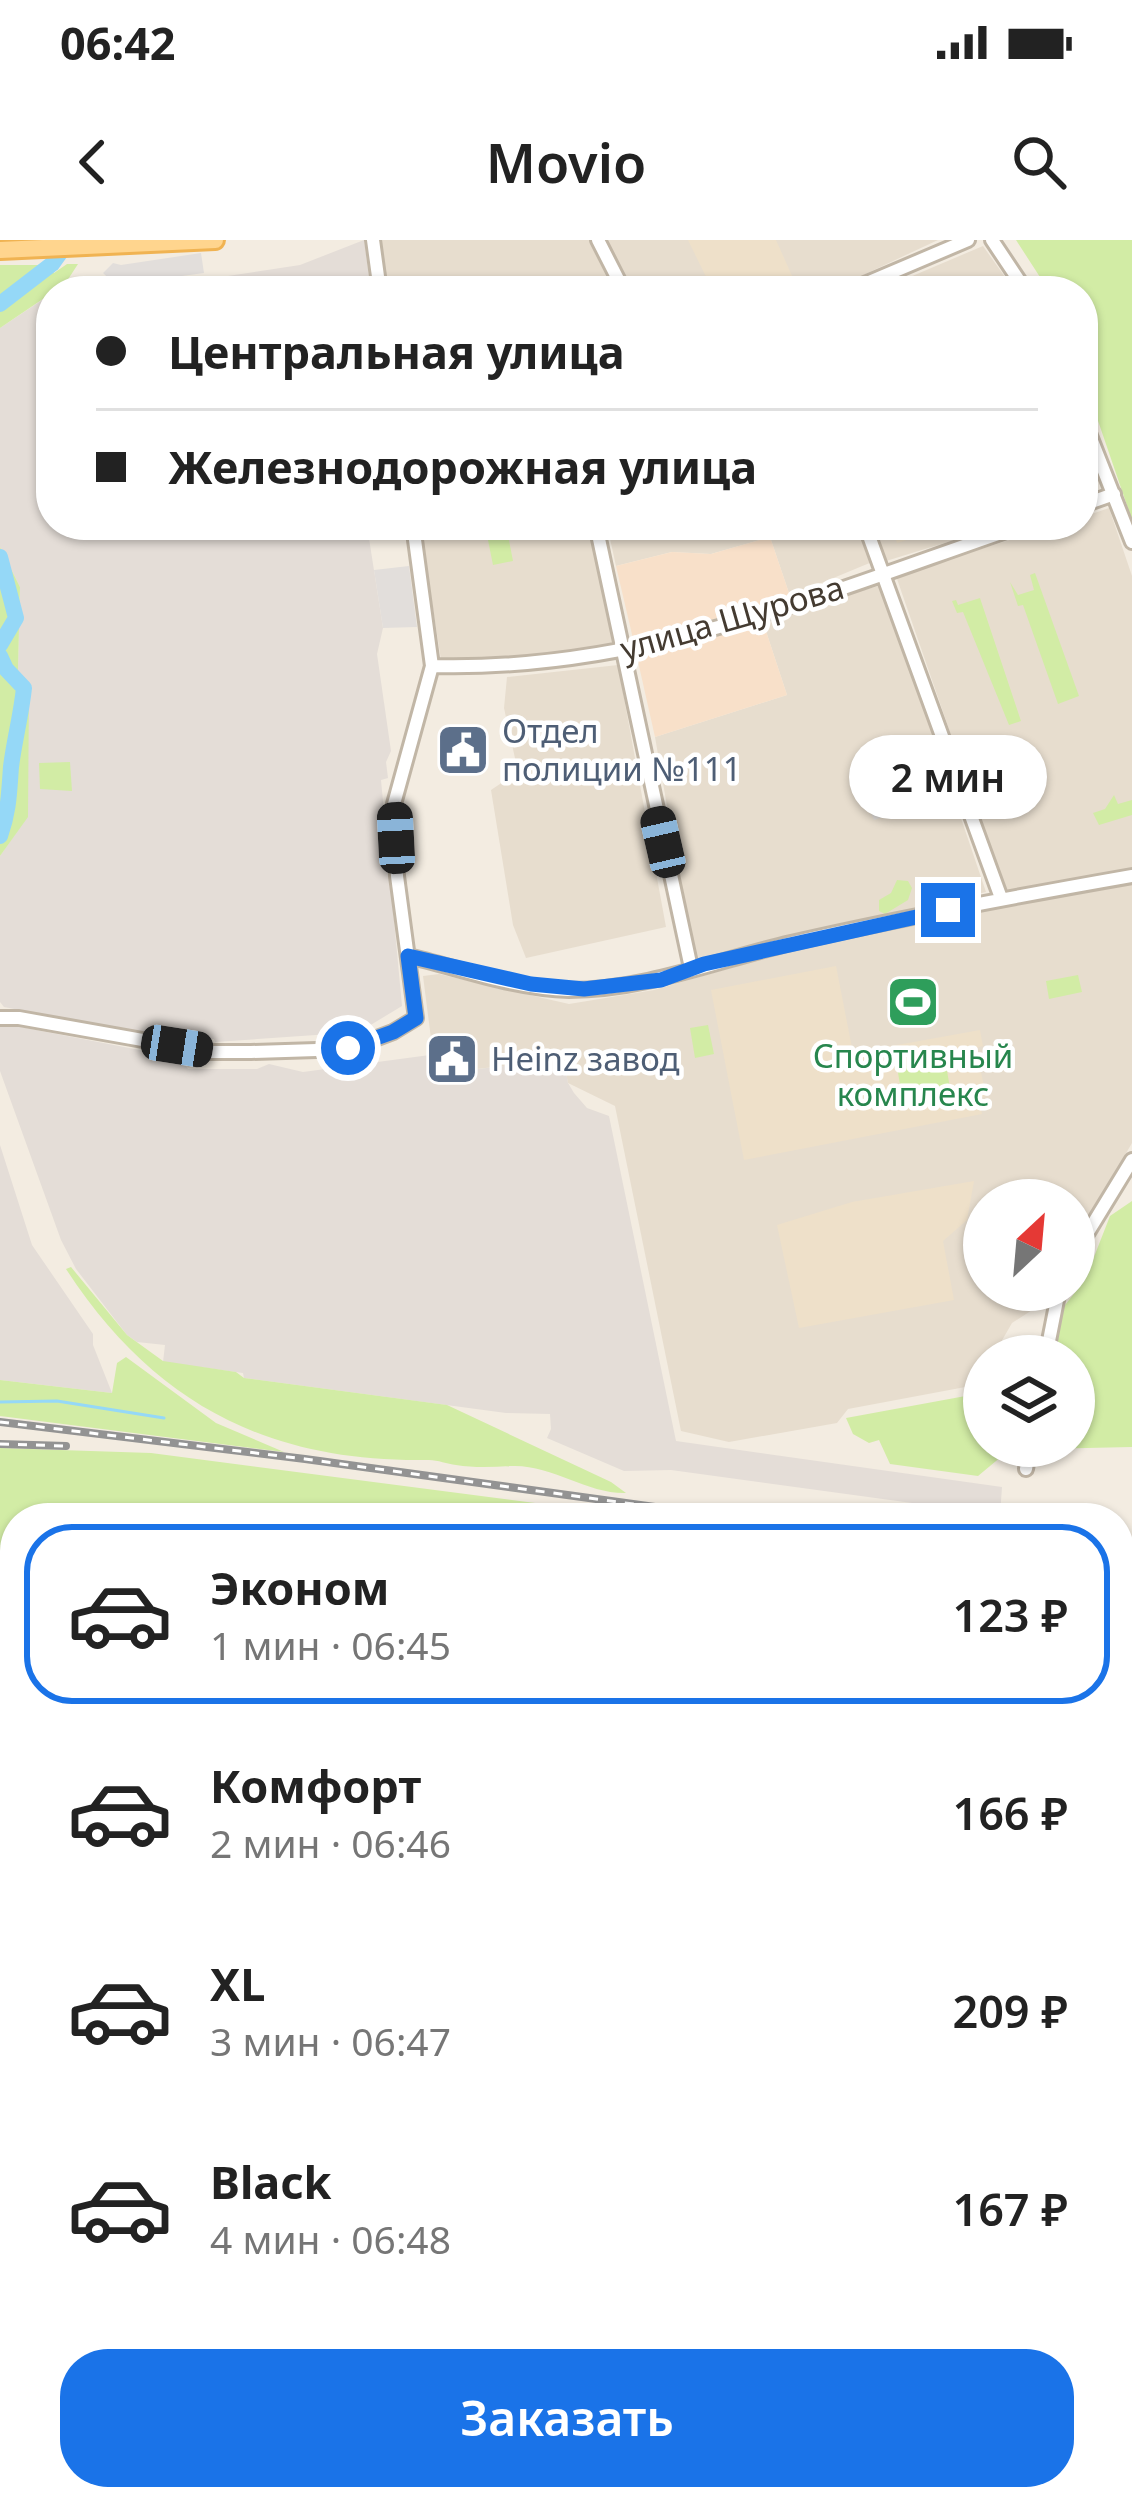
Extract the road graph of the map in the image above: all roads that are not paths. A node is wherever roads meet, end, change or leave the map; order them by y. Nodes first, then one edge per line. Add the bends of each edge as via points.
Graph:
1 (215, 240) edge
2 (373, 240) edge
3 (598, 240) edge
4 (968, 240) edge
5 (992, 240) edge
6 (0, 250) edge
7 (378, 276) edge
8 (616, 276) edge
9 (883, 276) edge
10 (1016, 276) edge
11 (1098, 455) edge
12 (1114, 494) junction
13 (1098, 500) edge
14 (415, 540) edge
15 (599, 540) edge
16 (871, 540) edge
17 (979, 540) edge
18 (1132, 542) edge
19 (884, 572) junction
20 (622, 652) junction
21 (432, 666) junction
22 (1132, 876) edge
23 (1001, 898) junction
24 (408, 956) junction
25 (692, 968) junction
26 (0, 1018) edge
27 (1132, 1160) edge
28 (1095, 1221) edge

1 - 6 main road
2 - 7 street
3 - 8 street
4 - 9 street
5 - 10 street
11 - 12 street
12 - 13 street
12 - 18 street
14 - 21 street
15 - 20 street
16 - 19 street
17 - 19 street, улица Щурова
19 - 20 street, улица Щурова
19 - 23 street
20 - 21 street, улица Щурова via 540,665
20 - 25 street
21 - 24 street via 394,804
22 - 23 street
23 - 25 street
24 - 25 street via 564,990 661,980
24 - 26 street via 416,1018 348,1048 210,1052
27 - 28 street

